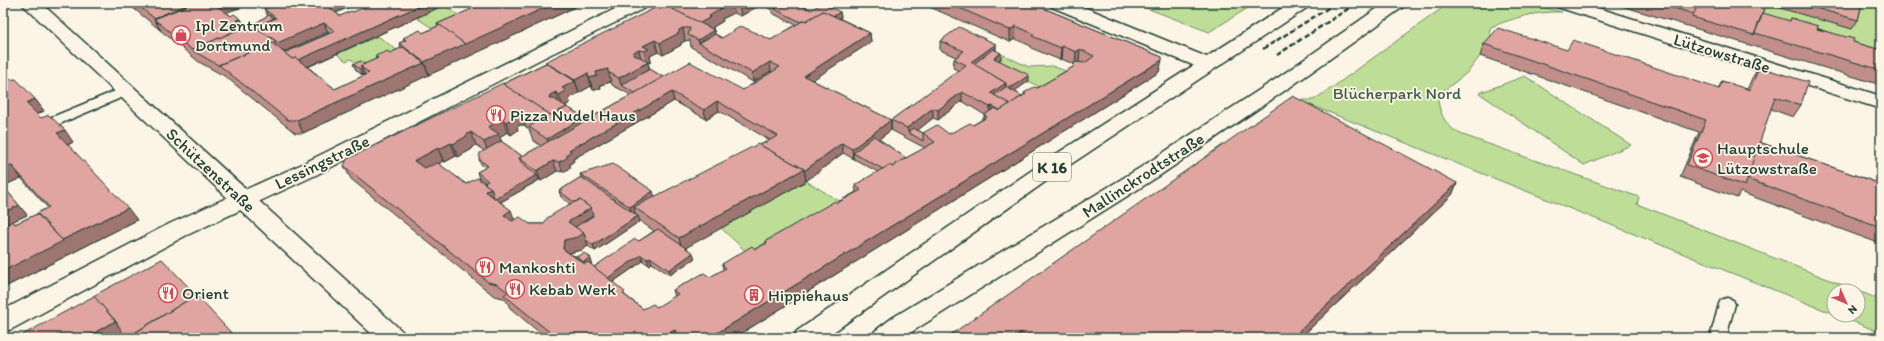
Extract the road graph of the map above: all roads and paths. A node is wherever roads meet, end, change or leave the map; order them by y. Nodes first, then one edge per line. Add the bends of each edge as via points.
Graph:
1 (30, 3) edge
2 (641, 3) edge
3 (1058, 3) edge
4 (1302, 3) edge
5 (1397, 3) edge
6 (1563, 3) edge
7 (1207, 64) junction
8 (125, 91) junction
9 (1881, 103) edge
10 (45, 125) edge
11 (243, 199) junction
12 (1727, 304) dead end
13 (3, 322) edge
14 (393, 338) edge
15 (806, 338) edge
16 (884, 338) edge
17 (1718, 338) edge

1 - 8 street, Schützenstraße
2 - 11 street, Lessingstraße via 308,170
3 - 7 street
4 - 7 street, K 16
5 - 16 street, Mallinckrodtstraße via 1151,171 901,325
6 - 9 street, Lützowstraße
7 - 15 street, K 16 via 958,230
8 - 10 lane
8 - 11 street, Schützenstraße
11 - 13 street, Lessingstraße via 177,230
11 - 14 street, Schützenstraße
12 - 17 lane

